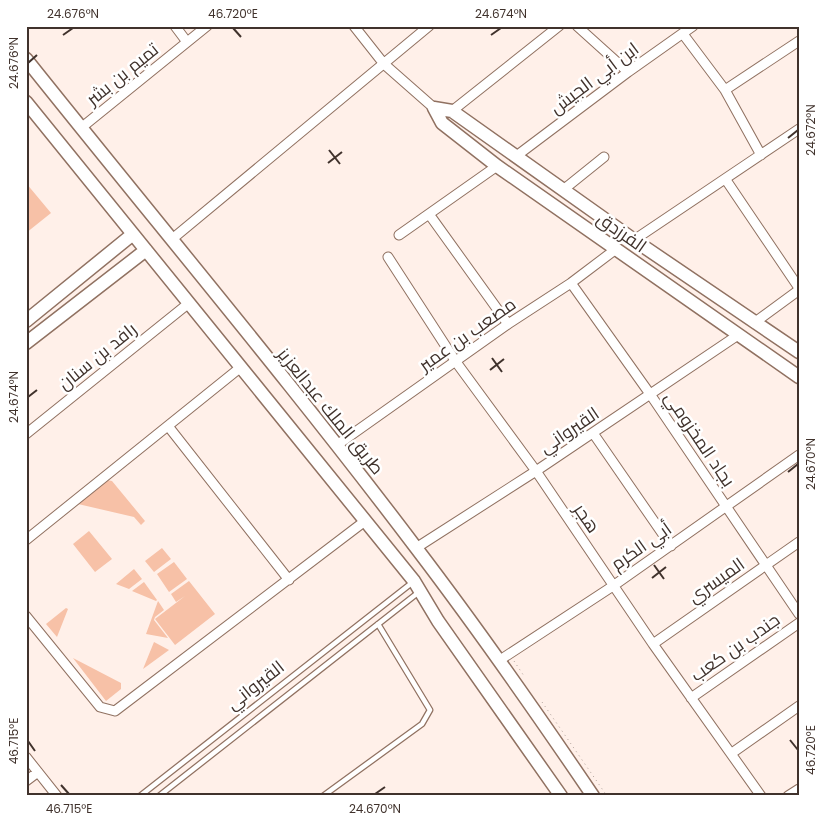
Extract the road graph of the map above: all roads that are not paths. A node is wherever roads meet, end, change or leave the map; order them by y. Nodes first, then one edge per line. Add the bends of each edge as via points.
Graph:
1 (175, 26) edge
2 (207, 26) edge
3 (354, 26) edge
4 (429, 26) edge
5 (559, 26) edge
6 (577, 26) edge
7 (694, 26) edge
8 (683, 34) junction
9 (799, 41) edge
10 (187, 42) junction
11 (26, 59) edge
12 (384, 64) junction
13 (628, 72) junction
14 (725, 90) junction
15 (26, 102) edge
16 (434, 108) junction
17 (452, 111) junction
18 (81, 128) junction
19 (799, 129) edge
20 (761, 155) junction
21 (515, 157) junction
22 (604, 157) dead end
23 (497, 166) junction
24 (726, 180) junction
25 (563, 190) junction
26 (429, 214) junction
27 (133, 234) junction
28 (399, 235) dead end
29 (171, 240) junction
30 (634, 240) junction
31 (616, 249) junction
32 (146, 250) junction
33 (388, 257) dead end
34 (98, 262) junction
35 (111, 278) junction
36 (571, 283) junction
37 (799, 289) edge
38 (189, 303) junction
39 (26, 321) edge
40 (754, 323) junction
41 (508, 324) junction
42 (738, 335) junction
43 (26, 344) edge
44 (799, 352) edge
45 (456, 362) junction
46 (240, 367) junction
47 (799, 377) edge
48 (650, 394) junction
49 (168, 426) junction
50 (26, 434) edge
51 (593, 434) junction
52 (337, 446) junction
53 (799, 455) edge
54 (536, 471) junction
55 (726, 506) junction
56 (365, 521) junction
57 (26, 540) edge
58 (799, 542) edge
59 (671, 546) junction
60 (416, 548) junction
61 (767, 564) junction
62 (289, 580) junction
63 (417, 586) junction
64 (612, 586) junction
65 (799, 614) edge
66 (26, 616) edge
67 (799, 623) edge
68 (378, 624) junction
69 (652, 644) junction
70 (505, 657) junction
71 (691, 698) junction
72 (799, 706) edge
73 (732, 753) junction
74 (26, 757) edge
75 (38, 772) junction
76 (26, 781) edge
77 (799, 789) edge
78 (57, 796) edge
79 (140, 796) edge
80 (159, 796) edge
81 (323, 796) edge
82 (561, 796) edge
83 (593, 796) edge
84 (761, 796) edge
85 (788, 796) edge

1 - 10 street
2 - 10 street, تميم بن بشر
3 - 12 street, الفرزدق
4 - 12 street
5 - 17 street
6 - 13 street
7 - 8 street, ابن أبي الجيش
8 - 13 street, ابن أبي الجيش
8 - 14 street
9 - 14 street
10 - 18 street, تميم بن بشر
11 - 18 main road, طريق الملك عبدالعزيز
12 - 16 street, الفرزدق
12 - 29 street
13 - 21 street, ابن أبي الجيش
14 - 20 street
15 - 27 main road
16 - 17 main road, الفرزدق
16 - 23 main road, الفرزدق via 442,123
17 - 21 main road, الفرزدق
18 - 29 main road, طريق الملك عبدالعزيز
19 - 20 street
20 - 24 street
21 - 25 main road, الفرزدق
22 - 25 street
23 - 26 street
23 - 31 main road, الفرزدق
24 - 30 street
24 - 37 street
25 - 30 main road, الفرزدق
26 - 28 street
26 - 41 street
27 - 32 main road
27 - 34 main road
29 - 52 main road, طريق الملك عبدالعزيز
30 - 40 main road, الفرزدق
31 - 36 street, مصعب بن عمير
31 - 42 main road, الفرزدق
32 - 35 main road
32 - 38 main road
33 - 45 street, هجر
34 - 35 main road
34 - 39 main road
35 - 43 main road
36 - 41 street, مصعب بن عمير
36 - 48 street, بجاد المخزومي
37 - 40 street
38 - 46 main road
38 - 50 street, رافد بن سنان
40 - 44 main road, الفرزدق
41 - 45 street, مصعب بن عمير
42 - 47 main road, الفرزدق
42 - 48 street, القيرواني
45 - 52 street, مصعب بن عمير
45 - 54 street, هجر
46 - 49 street
46 - 56 main road
48 - 51 street, القيرواني
48 - 55 street, بجاد المخزومي
49 - 57 street
49 - 62 street
51 - 54 street, القيرواني
51 - 59 street
52 - 60 main road, طريق الملك عبدالعزيز
53 - 55 street, أبي الكرم
54 - 60 street, القيرواني
54 - 64 street, هجر
55 - 59 street, أبي الكرم
55 - 61 street, بجاد المخزومي
56 - 62 street
56 - 63 main road
58 - 61 street, الميسري
59 - 64 street, أبي الكرم
60 - 70 main road, طريق الملك عبدالعزيز
61 - 65 street, بجاد المخزومي
61 - 69 street, الميسري
62 - 66 street via 115,712 100,707
63 - 68 lane, القيرواني
63 - 79 lane, القيرواني
63 - 82 main road
64 - 69 street, هجر
64 - 70 street, أبي الكرم
67 - 71 street, جندب بن كعب
68 - 80 lane, القيرواني
68 - 81 lane via 430,710 422,724
69 - 71 street, هجر
70 - 83 main road, طريق الملك عبدالعزيز
71 - 73 street, هجر
72 - 73 street
73 - 84 street, هجر
74 - 75 street
75 - 76 street
75 - 78 street
77 - 85 street

